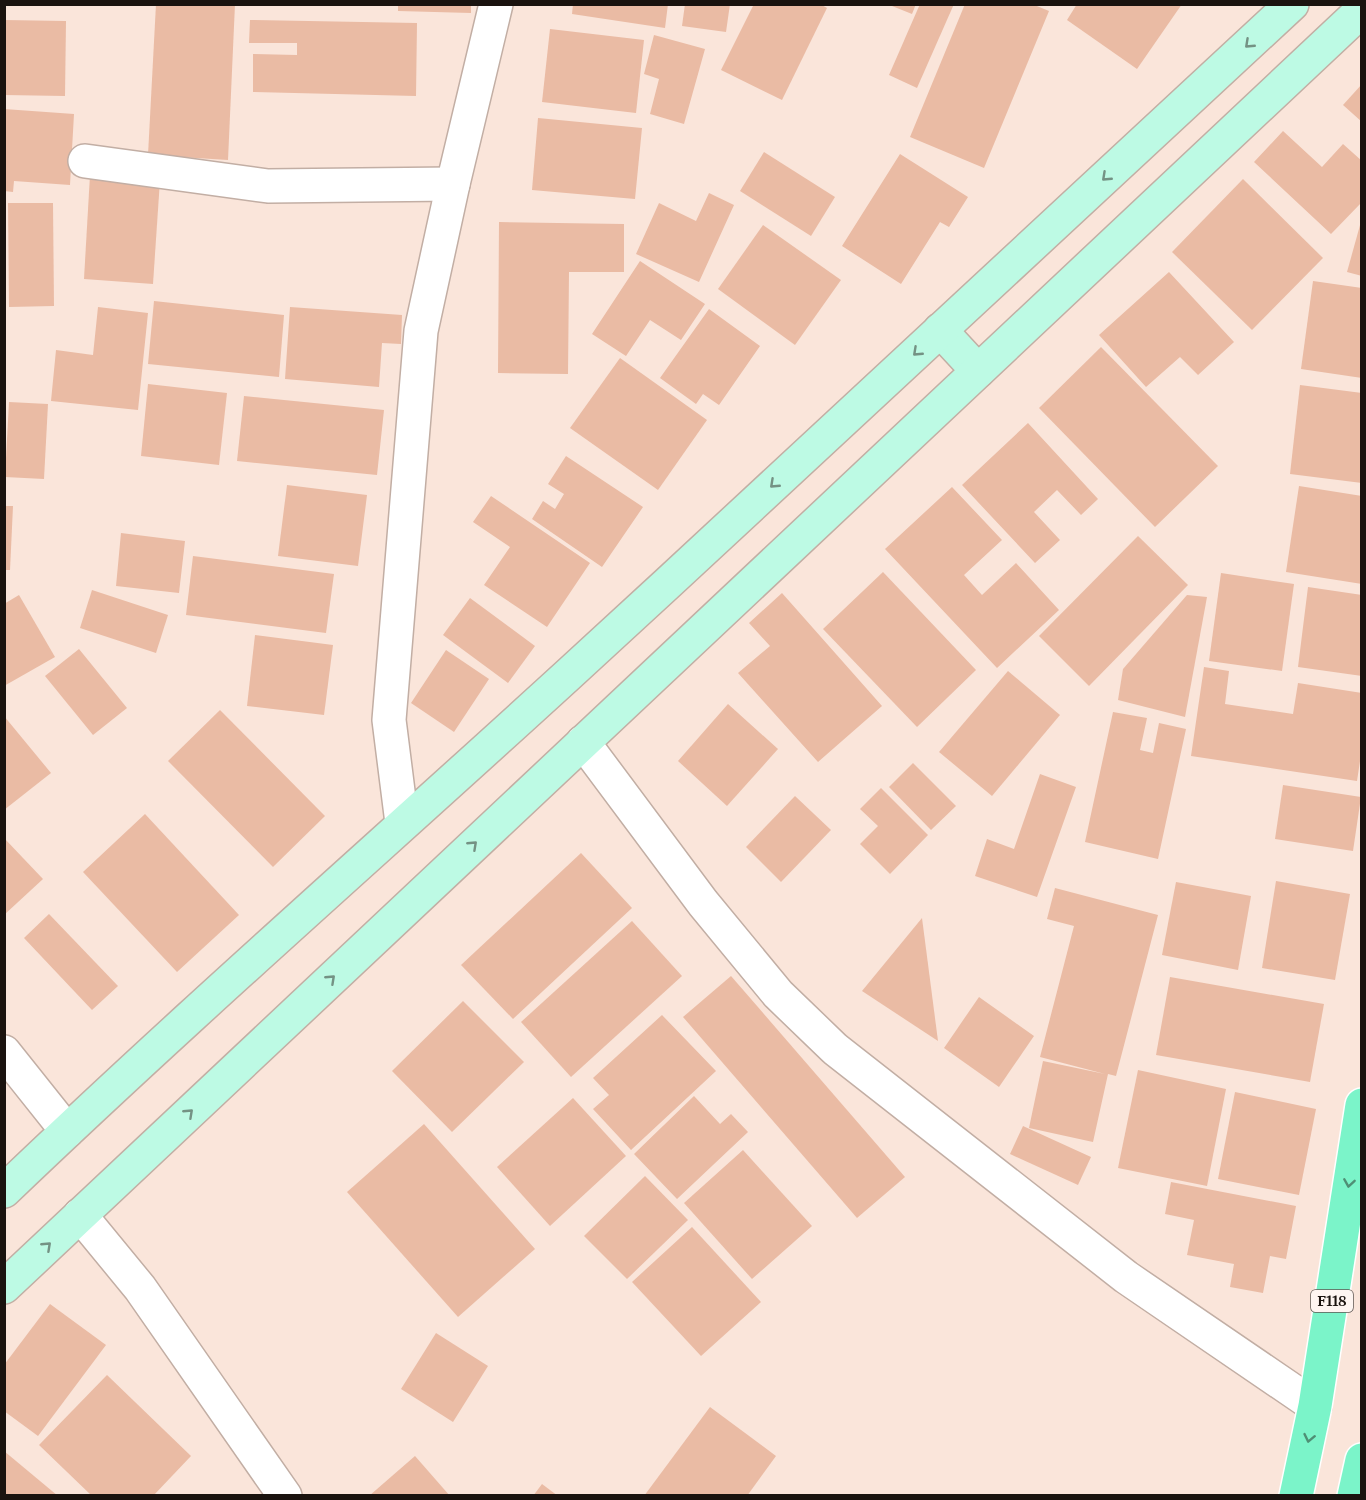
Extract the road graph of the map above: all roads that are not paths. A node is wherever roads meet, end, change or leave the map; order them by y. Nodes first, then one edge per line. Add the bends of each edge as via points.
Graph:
1 (496, 4) edge
2 (1292, 4) edge
3 (1362, 10) edge
4 (85, 161) dead end
5 (453, 184) junction
6 (940, 330) junction
7 (978, 371) junction
8 (583, 742) junction
9 (402, 823) junction
10 (4, 1052) edge
11 (1362, 1105) edge
12 (67, 1131) junction
13 (4, 1191) edge
14 (80, 1215) junction
15 (4, 1287) edge
16 (1315, 1406) junction
17 (1362, 1460) edge
18 (285, 1496) edge
19 (1296, 1496) edge
20 (1354, 1496) edge

1 - 5 street
2 -> 6 main road
3 - 7 main road
4 - 5 street via 268,186
5 - 9 street via 421,331 389,720
6 - 7 main road
6 -> 9 main road
7 - 8 main road
14 -> 8 main road
8 - 16 street via 703,903 778,994 835,1048 1126,1277
9 - 12 main road
10 - 12 street
11 -> 16 main road, F118
12 - 13 main road
15 -> 14 main road
14 - 18 street via 140,1288
16 -> 19 main road, F118
17 - 20 main road

